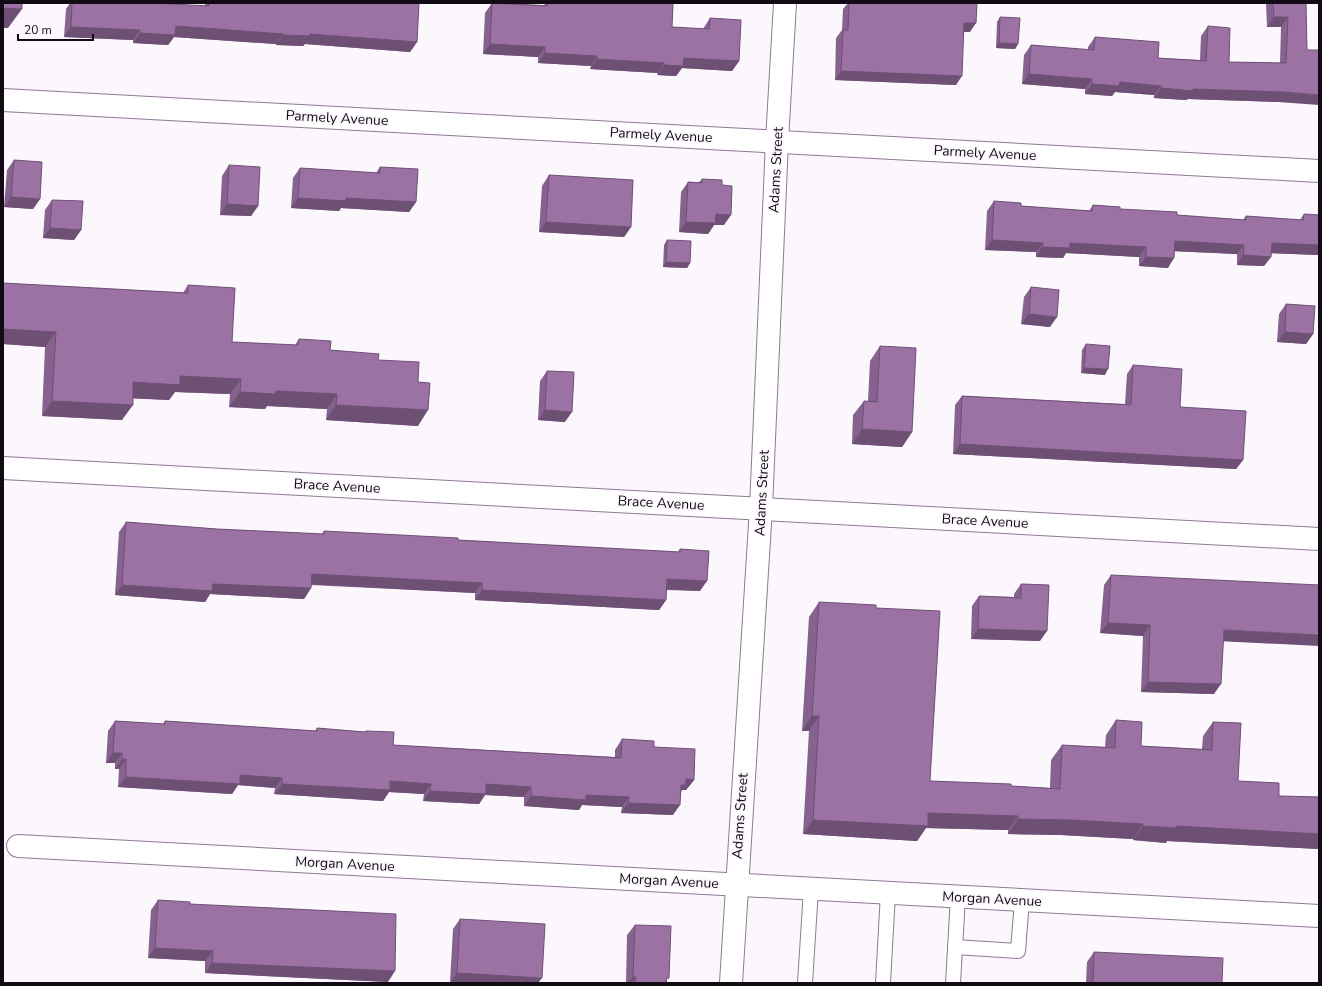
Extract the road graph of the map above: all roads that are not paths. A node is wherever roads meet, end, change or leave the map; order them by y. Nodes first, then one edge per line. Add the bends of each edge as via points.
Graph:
1 (785, 3) edge
2 (3, 100) edge
3 (777, 141) junction
4 (1319, 171) edge
5 (3, 468) edge
6 (761, 508) junction
7 (1319, 539) edge
8 (18, 846) dead end
9 (736, 885) junction
10 (811, 889) junction
11 (888, 893) junction
12 (958, 897) junction
13 (1022, 900) junction
14 (1319, 916) edge
15 (955, 947) junction
16 (730, 983) edge
17 (805, 983) edge
18 (883, 983) edge
19 (954, 983) edge

1 - 3 street, Adams Street
2 - 3 street, Parmely Avenue
3 - 4 street, Parmely Avenue
3 - 6 street, Adams Street
5 - 6 street, Brace Avenue
6 - 7 street, Brace Avenue
6 - 9 street, Adams Street
8 - 9 street, Morgan Avenue
9 - 10 street, Morgan Avenue
9 - 16 street, Adams Street
10 - 11 street, Morgan Avenue
10 - 17 lane
11 - 12 street, Morgan Avenue
11 - 18 lane
12 - 13 street, Morgan Avenue
12 - 15 lane
13 - 14 street, Morgan Avenue
13 - 15 lane via 1018,951
15 - 19 lane

